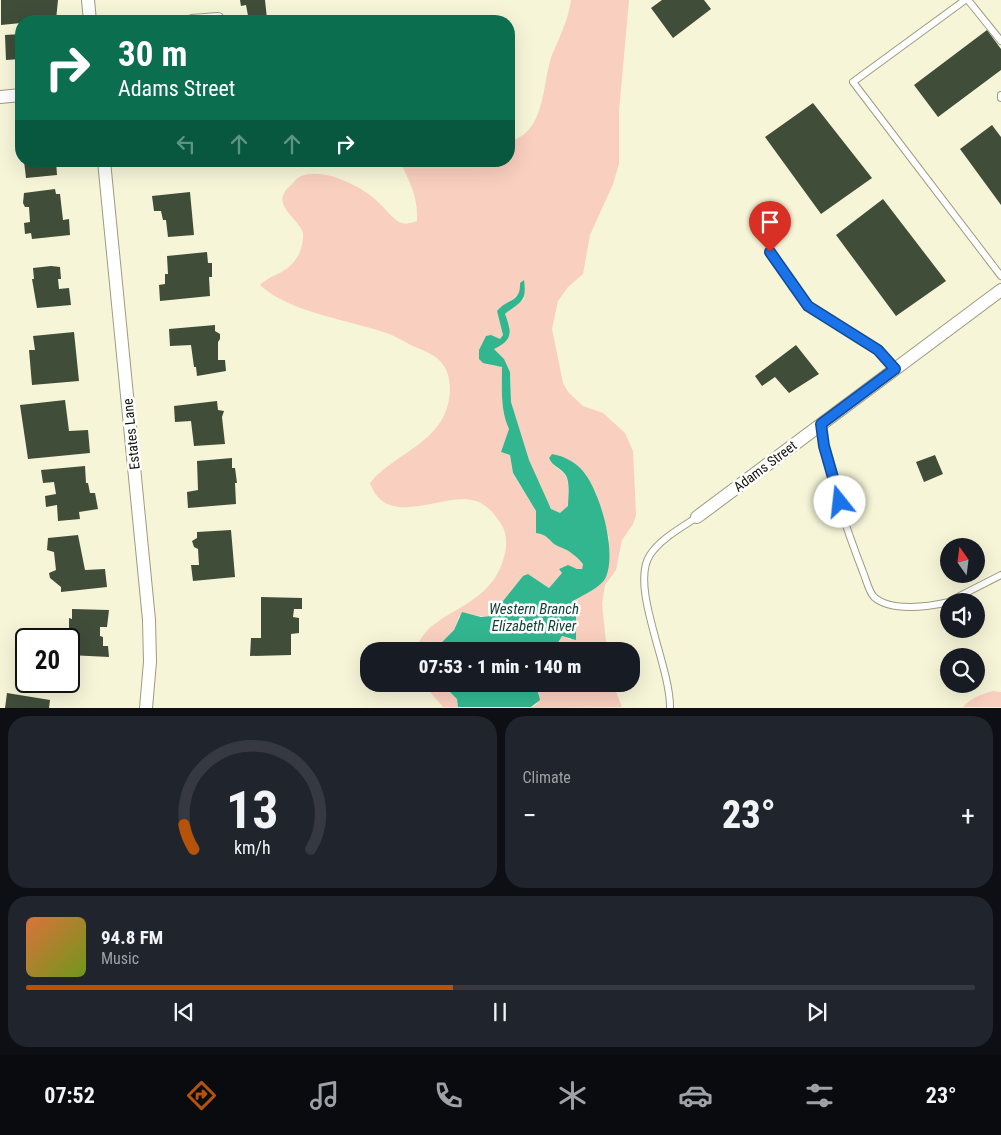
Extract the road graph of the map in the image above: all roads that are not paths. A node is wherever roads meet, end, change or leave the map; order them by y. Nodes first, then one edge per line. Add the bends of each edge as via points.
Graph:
1 (88, 0) edge
2 (967, 0) edge
3 (89, 15) edge
4 (1001, 41) edge
5 (15, 95) edge
6 (0, 97) edge
7 (105, 167) edge
8 (770, 252) dead end
9 (1001, 276) edge
10 (1001, 290) edge
11 (895, 369) junction
12 (821, 424) junction
13 (696, 517) joint
14 (1001, 575) edge
15 (966, 593) edge
16 (940, 603) edge
17 (146, 708) edge
18 (670, 708) edge

1 - 3 street
2 - 4 lane
2 - 9 lane via 853,82
5 - 6 street
7 - 17 street, Estates Lane via 149,620
8 - 11 lane via 808,306 878,350
10 - 11 street, Adams Street
11 - 12 street, Adams Street
12 - 13 street, Adams Street
12 - 16 lane via 850,539 873,596 887,604
13 - 18 lane via 656,546 644,569 643,587 667,679
14 - 15 lane

